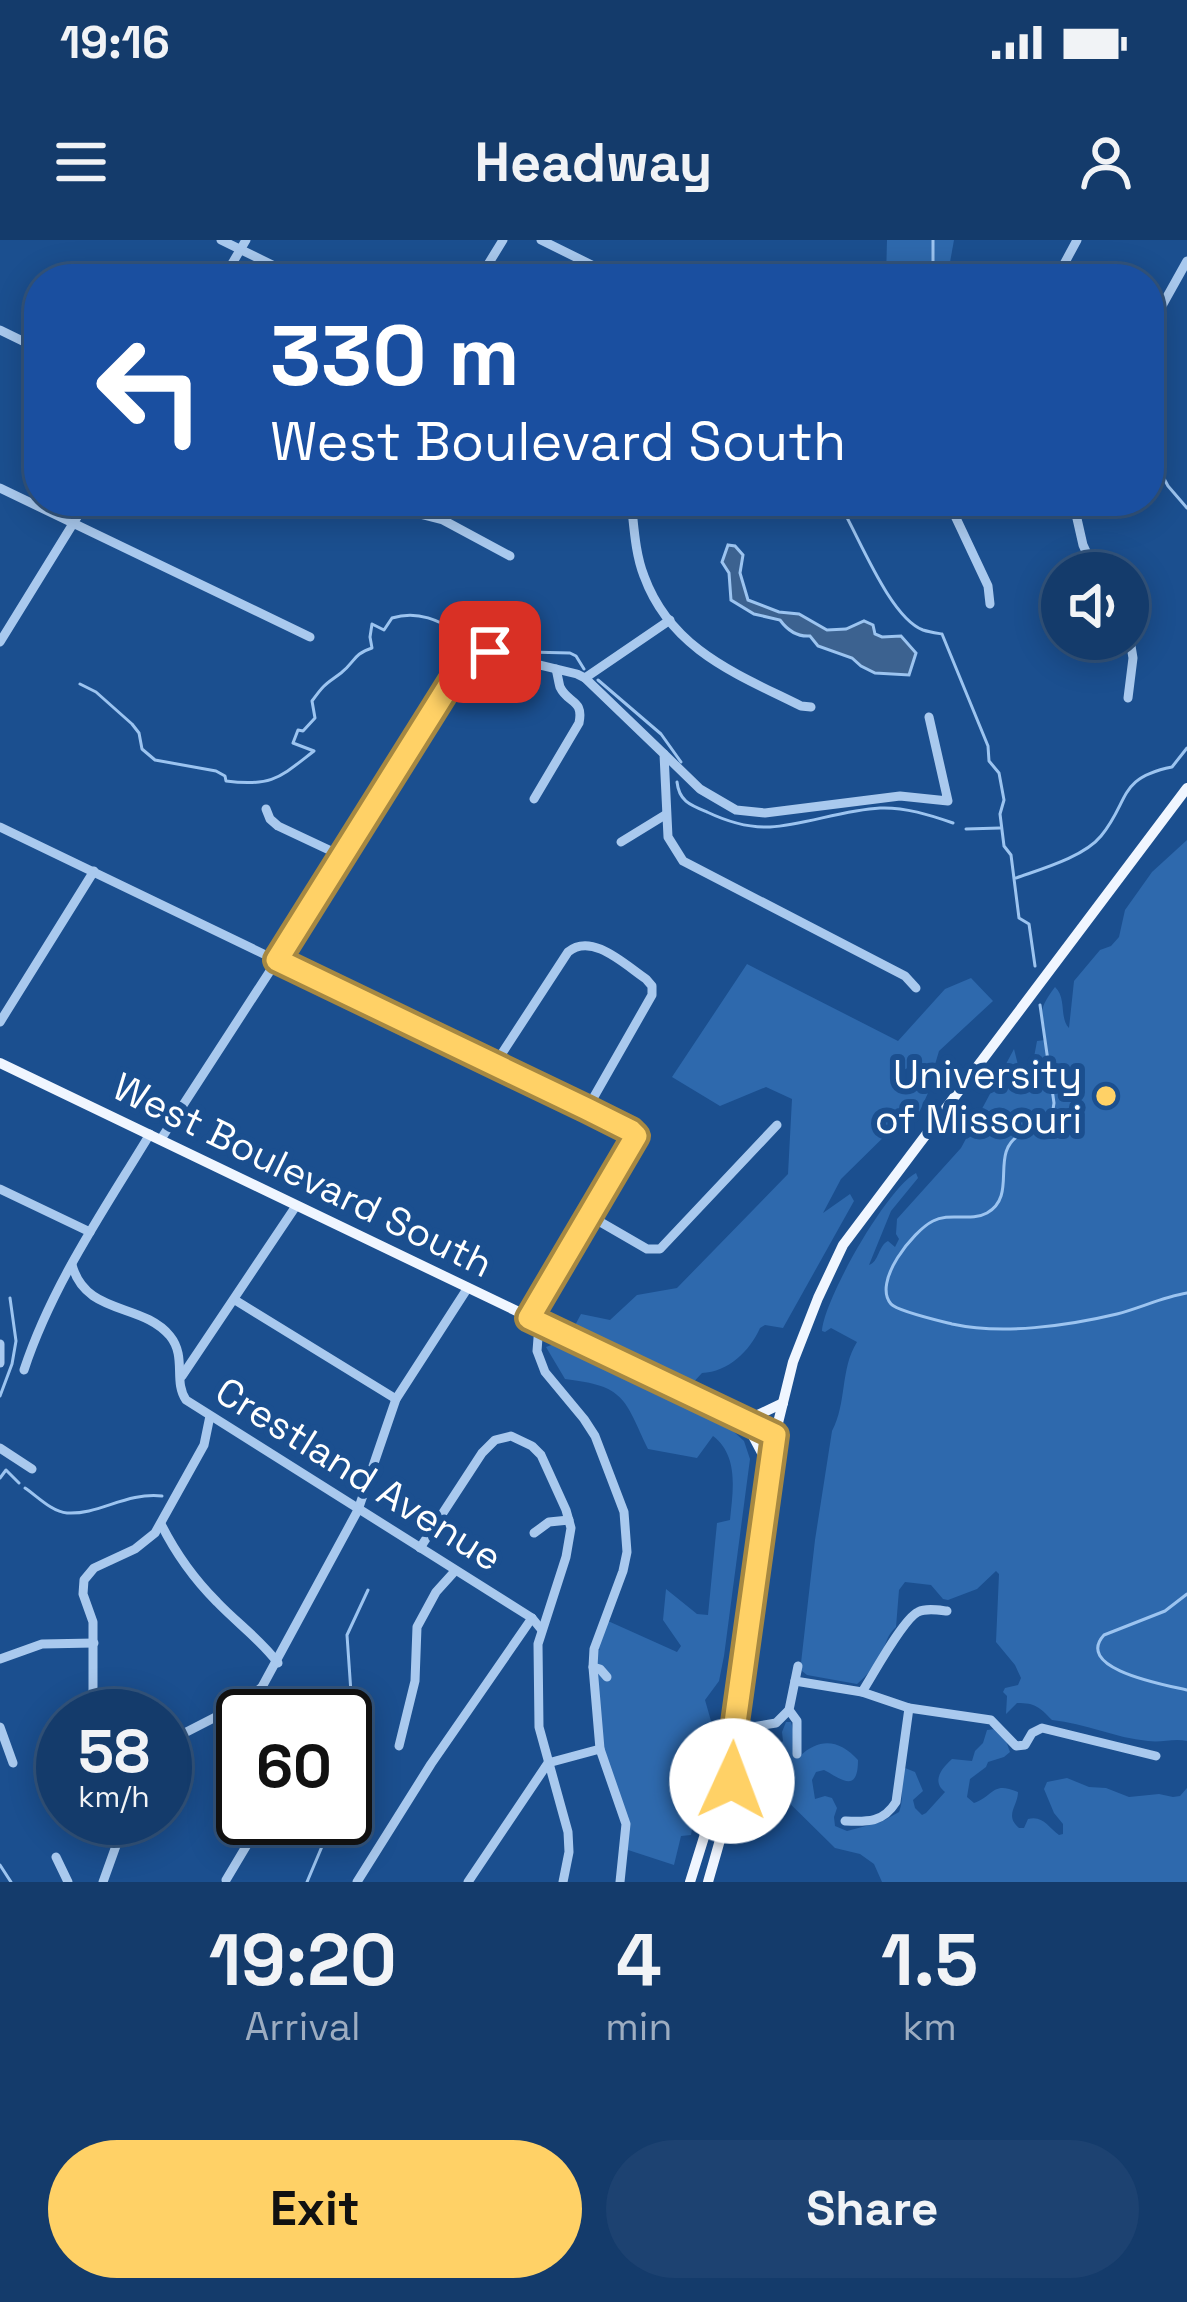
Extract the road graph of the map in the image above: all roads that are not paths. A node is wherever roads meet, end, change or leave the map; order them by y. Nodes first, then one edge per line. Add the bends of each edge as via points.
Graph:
1 (221, 240) edge
2 (541, 240) edge
3 (244, 245) edge
4 (1187, 261) edge
5 (276, 264) edge
6 (590, 264) edge
7 (1164, 302) edge
8 (58, 516) edge
9 (77, 516) edge
10 (427, 516) edge
11 (633, 516) edge
12 (956, 516) edge
13 (1076, 516) edge
14 (73, 523) junction
15 (1087, 552) edge
16 (510, 556) dead end
17 (990, 604) dead end
18 (670, 620) junction
19 (310, 638) dead end
20 (0, 642) edge
21 (1133, 660) edge
22 (556, 669) junction
23 (585, 678) junction
24 (1128, 698) dead end
25 (811, 707) dead end
26 (929, 717) dead end
27 (664, 754) junction
28 (1187, 788) edge
29 (534, 800) dead end
30 (266, 809) dead end
31 (665, 814) junction
32 (0, 827) edge
33 (621, 842) dead end
34 (344, 857) junction
35 (94, 872) junction
36 (277, 960) junction
37 (916, 988) dead end
38 (0, 1022) edge
39 (0, 1063) edge
40 (495, 1064) junction
41 (587, 1109) junction
42 (777, 1125) dead end
43 (156, 1136) junction
44 (0, 1190) edge
45 (296, 1207) junction
46 (590, 1216) junction
47 (90, 1232) junction
48 (72, 1264) junction
49 (467, 1289) junction
50 (236, 1300) junction
51 (529, 1318) junction
52 (543, 1325) junction
53 (0, 1344) edge
54 (0, 1363) edge
55 (24, 1370) dead end
56 (182, 1377) junction
57 (395, 1399) junction
58 (783, 1403) junction
59 (210, 1416) junction
60 (745, 1421) junction
61 (775, 1435) junction
62 (0, 1448) edge
63 (770, 1468) junction
64 (32, 1469) dead end
65 (358, 1510) junction
66 (569, 1520) junction
67 (161, 1524) junction
68 (533, 1533) dead end
69 (421, 1548) junction
70 (455, 1570) junction
71 (947, 1611) dead end
72 (532, 1618) junction
73 (542, 1629) junction
74 (94, 1643) junction
75 (0, 1659) edge
76 (278, 1664) junction
77 (797, 1666) dead end
78 (593, 1667) junction
79 (607, 1677) dead end
80 (796, 1681) junction
81 (262, 1687) joint
82 (93, 1689) edge
83 (862, 1692) junction
84 (909, 1708) junction
85 (789, 1710) junction
86 (0, 1727) edge
87 (192, 1729) edge
88 (734, 1730) junction
89 (399, 1746) dead end
90 (600, 1749) junction
91 (796, 1754) dead end
92 (1156, 1756) dead end
93 (14, 1763) dead end
94 (548, 1763) junction
95 (845, 1821) dead end
96 (116, 1845) edge
97 (247, 1845) edge
98 (56, 1858) dead end
99 (226, 1880) edge
100 (68, 1882) edge
101 (103, 1882) edge
102 (357, 1882) edge
103 (468, 1882) edge
104 (563, 1882) edge
105 (620, 1882) edge
106 (690, 1882) edge
107 (707, 1882) edge

1 - 3 street
2 - 6 street
3 - 5 street
4 - 7 street
8 - 14 street
9 - 14 street
10 - 16 street
11 - 18 street via 644,577
12 - 17 street
13 - 15 street
14 - 19 street
14 - 20 street
18 - 23 street
18 - 25 street via 713,662
21 - 24 street
22 - 23 street
22 - 29 street via 581,714
22 - 34 street via 475,653
23 - 27 street
26 - 27 street via 948,801 900,796 736,810
27 - 31 street
28 - 58 main road via 843,1245
30 - 34 street via 278,826
31 - 33 street
31 - 37 street via 674,849 695,869
32 - 35 street
34 - 36 street
35 - 36 street
35 - 38 street
36 - 40 street
36 - 43 street
39 - 43 main road, West Boulevard South
40 - 41 street
40 - 41 street via 568,952 584,943 596,947 646,979 652,995
41 - 46 street via 636,1136
42 - 46 street via 660,1250
43 - 45 main road, West Boulevard South
43 - 47 street
44 - 47 street
45 - 49 main road, West Boulevard South
45 - 50 street
46 - 51 street
47 - 48 street
48 - 55 street
48 - 56 street, Crestland Avenue via 87,1293 170,1336
49 - 51 main road, West Boulevard South
49 - 57 street
50 - 56 street
50 - 57 street
51 - 52 main road, West Boulevard South
52 - 60 main road, West Boulevard South
52 - 78 street via 537,1351 544,1372 595,1436 624,1512 627,1552
53 - 54 street
56 - 59 street, Crestland Avenue via 182,1394
57 - 65 street
58 - 60 main road
58 - 61 main road
59 - 65 street, Crestland Avenue
59 - 67 street via 204,1445
60 - 61 main road, West Boulevard South
60 - 63 main road
61 - 63 main road
62 - 64 street
63 - 88 main road
65 - 69 street, Crestland Avenue
65 - 76 street
66 - 68 street
66 - 69 street via 541,1455 503,1437 482,1453
66 - 73 street
67 - 74 street via 147,1542 87,1573 82,1587
67 - 76 street via 179,1560
69 - 70 street, Crestland Avenue
70 - 72 street, Crestland Avenue
70 - 89 street via 417,1627 415,1681
71 - 83 street via 916,1612
72 - 73 street, Crestland Avenue
72 - 102 street
73 - 94 street via 539,1727
74 - 75 street via 42,1644
74 - 82 street
76 - 81 street
77 - 80 street
78 - 79 street
78 - 90 street
80 - 83 street
80 - 85 street
81 - 87 street
83 - 84 street
84 - 92 street via 991,1720 1016,1746 1042,1728
84 - 95 street via 896,1802 875,1821
85 - 88 street via 776,1724
85 - 91 street via 797,1720
86 - 93 street
88 - 106 main road
88 - 107 main road via 726,1816
90 - 94 street
90 - 105 street via 626,1825
94 - 103 street
94 - 104 street via 568,1832
96 - 101 street
97 - 99 street
98 - 100 street

